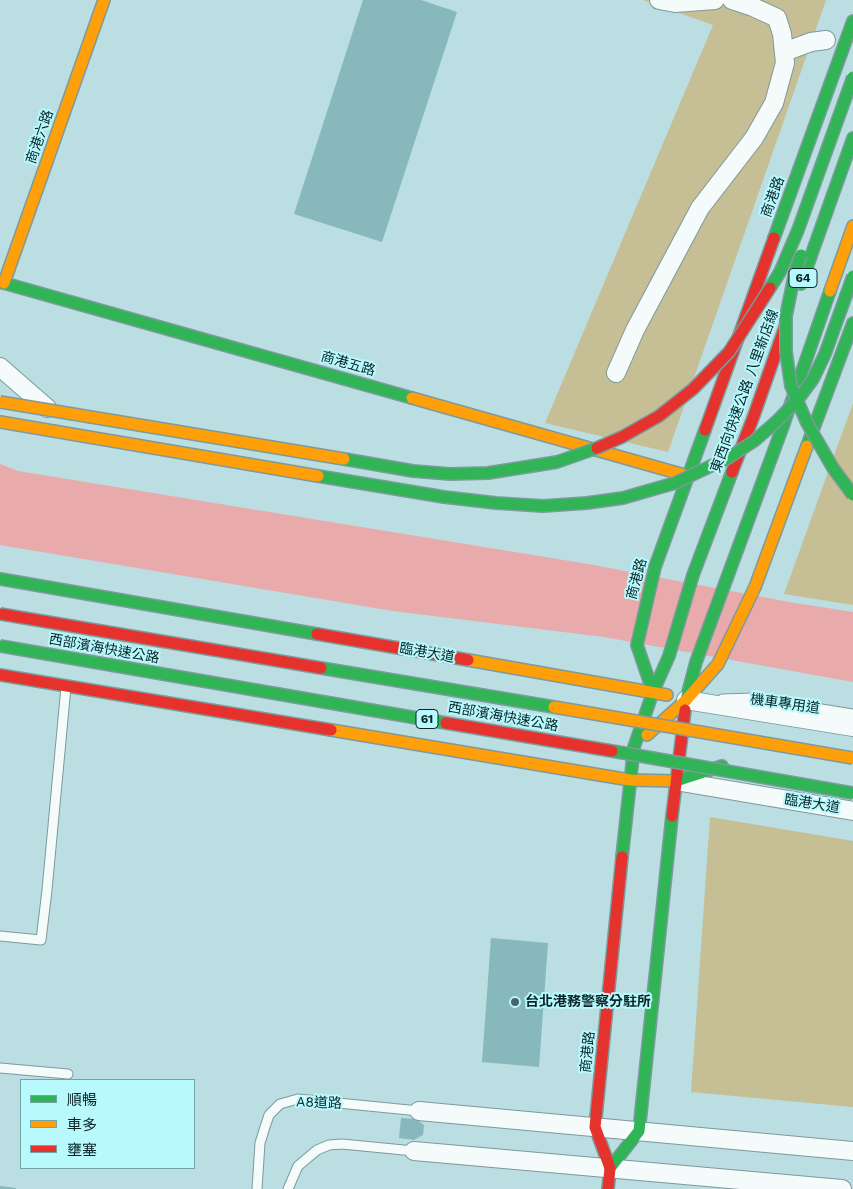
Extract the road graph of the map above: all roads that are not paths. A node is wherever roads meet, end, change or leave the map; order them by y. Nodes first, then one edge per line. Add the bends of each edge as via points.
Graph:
1 (104, 0) edge
2 (659, 0) edge
3 (715, 0) edge
4 (732, 0) edge
5 (853, 21) edge
6 (826, 40) dead end
7 (784, 52) junction
8 (853, 77) edge
9 (853, 108) edge
10 (853, 138) edge
11 (853, 226) edge
12 (853, 276) edge
13 (2, 283) edge
14 (853, 323) edge
15 (0, 367) edge
16 (616, 373) dead end
17 (0, 402) edge
18 (0, 422) edge
19 (350, 467) dead end
20 (688, 476) junction
21 (853, 495) edge
22 (0, 579) edge
23 (0, 614) edge
24 (0, 624) edge
25 (0, 637) edge
26 (0, 646) edge
27 (0, 675) edge
28 (66, 686) junction
29 (653, 692) junction
30 (686, 700) junction
31 (853, 714) edge
32 (853, 728) edge
33 (634, 747) junction
34 (853, 758) edge
35 (853, 767) edge
36 (630, 780) junction
37 (676, 781) junction
38 (853, 784) edge
39 (853, 793) edge
40 (853, 811) edge
41 (0, 936) edge
42 (0, 1068) edge
43 (68, 1074) dead end
44 (419, 1110) joint
45 (595, 1127) junction
46 (639, 1131) junction
47 (414, 1151) joint
48 (853, 1151) edge
49 (610, 1168) junction
50 (257, 1189) edge
51 (288, 1189) edge
52 (608, 1189) edge
53 (842, 1189) edge

1 - 13 main road, 商港六路
2 - 3 street via 675,3
4 - 7 street via 777,18
5 - 20 main road, 商港路
6 - 7 street
7 - 16 street via 785,63 774,103 754,138 700,208 635,330
8 - 17 main road, bridge via 780,272 729,352 694,389 659,416 588,452 557,462 488,473 431,473
9 - 21 main road, bridge via 794,272 786,316 790,386 833,468
10 - 29 main road, 東西向快速公路 八里新店線 / 64
11 - 30 main road, 64 via 696,662
12 - 18 main road, bridge via 813,379 777,421 754,441 702,471 623,498 543,506 444,497
13 - 20 main road, 商港五路
14 - 30 main road via 754,587 718,664
15 - 19 street via 60,419
20 - 29 main road, 商港路 via 655,568 637,645
22 - 29 main road, 臨港大道
23 - 34 main road, 西部濱海快速公路, bridge
24 - 35 main road
25 - 33 main road
26 - 39 main road, 西部濱海快速公路 / 61, bridge
27 - 28 main road, 臨港大道
28 - 36 main road, 臨港大道
28 - 41 lane via 41,940
29 - 30 main road, 臨港大道
29 - 33 main road, 商港路
30 - 31 lane, 機車專用道 via 754,698
30 - 32 street, 臨港大道
30 - 33 main road
30 - 37 main road
33 - 36 main road, 商港路
36 - 37 main road, 臨港大道
36 - 45 main road, 商港路
37 - 38 main road via 730,764
37 - 40 street, 臨港大道
37 - 46 main road
42 - 43 lane
44 - 45 street
44 - 50 lane, A8道路 via 298,1100 280,1104 269,1115 262,1135
45 - 46 street
45 - 49 main road, 商港路
46 - 48 street
46 - 49 main road
47 - 49 street
47 - 51 lane via 330,1145 317,1150 298,1166
49 - 52 main road, 商港路
49 - 53 street

